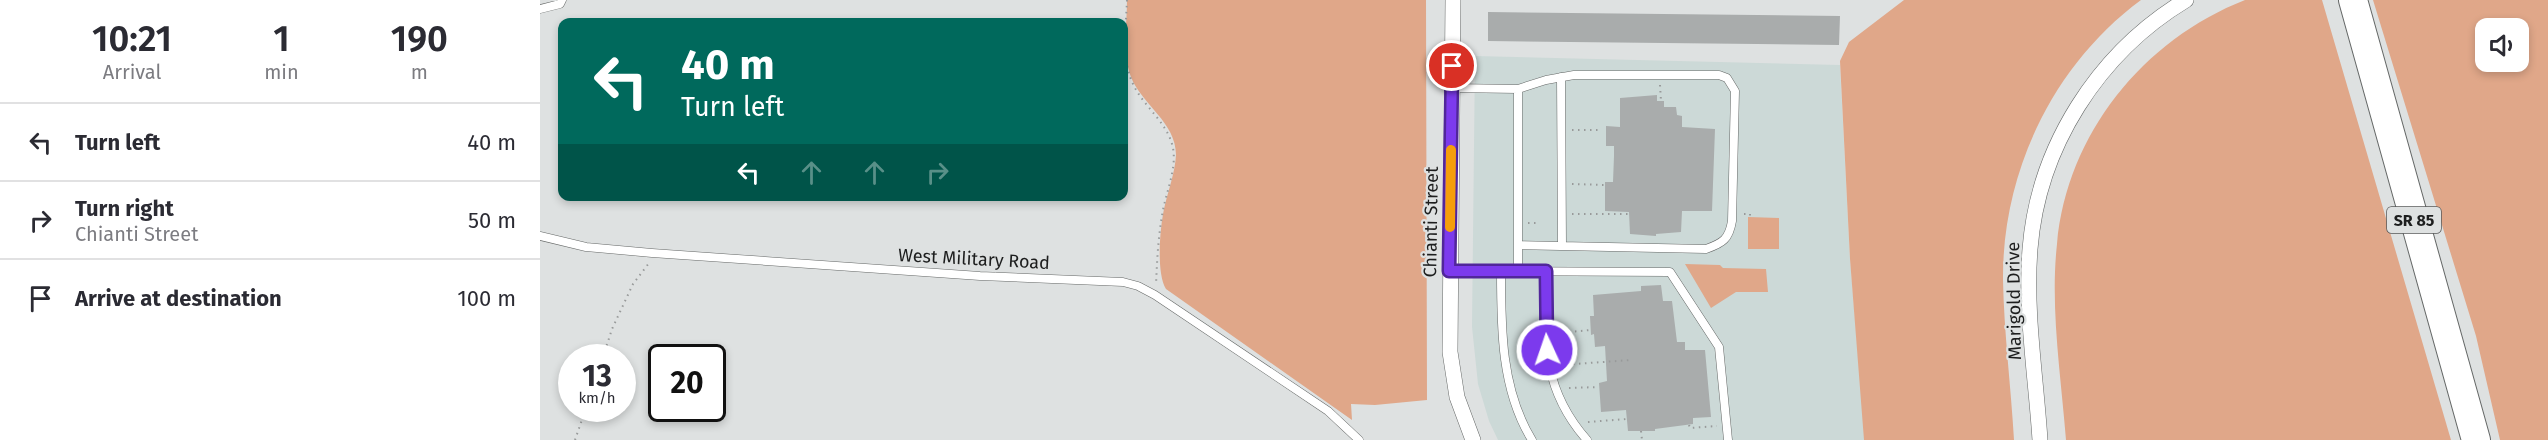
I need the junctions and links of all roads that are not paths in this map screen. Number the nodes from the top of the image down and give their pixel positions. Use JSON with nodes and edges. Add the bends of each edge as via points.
{"nodes":[{"id":1,"x":562,"y":0,"type":"edge"},
{"id":2,"x":1453,"y":0,"type":"edge"},
{"id":3,"x":2186,"y":0,"type":"edge"},
{"id":4,"x":2353,"y":0,"type":"edge"},
{"id":5,"x":540,"y":9,"type":"edge"},
{"id":6,"x":1561,"y":77,"type":"junction"},
{"id":7,"x":1452,"y":88,"type":"junction"},
{"id":8,"x":1518,"y":89,"type":"junction"},
{"id":9,"x":540,"y":236,"type":"edge"},
{"id":10,"x":1518,"y":245,"type":"junction"},
{"id":11,"x":1562,"y":246,"type":"junction"},
{"id":12,"x":1449,"y":271,"type":"junction"},
{"id":13,"x":1501,"y":271,"type":"junction"},
{"id":14,"x":1518,"y":271,"type":"junction"},
{"id":15,"x":1546,"y":271,"type":"junction"},
{"id":16,"x":1359,"y":440,"type":"edge"},
{"id":17,"x":1473,"y":440,"type":"edge"},
{"id":18,"x":1532,"y":440,"type":"edge"},
{"id":19,"x":1587,"y":440,"type":"edge"},
{"id":20,"x":1728,"y":440,"type":"edge"},
{"id":21,"x":2040,"y":440,"type":"edge"},
{"id":22,"x":2476,"y":440,"type":"edge"}],
"edges":[{"from":1,"to":5,"type":"lane"},
{"from":2,"to":7,"type":"street","name":"Chianti Street"},
{"from":3,"to":21,"type":"street","name":"Marigold Drive","via":[[2139,34],[2108,66],[2074,112],[2049,162],[2036,205],[2029,273]]},
{"from":4,"to":22,"type":"highway","number":"SR 85"},
{"from":6,"to":8,"type":"lane"},
{"from":6,"to":11,"type":"lane"},
{"from":6,"to":11,"type":"lane","via":[[1719,75],[1727,78],[1735,91],[1732,221],[1730,235],[1723,243],[1706,249]]},
{"from":7,"to":8,"type":"lane"},
{"from":7,"to":12,"type":"street","name":"Chianti Street"},
{"from":8,"to":10,"type":"lane"},
{"from":9,"to":16,"type":"lane","name":"West Military Road","via":[[586,247],[652,253],[1123,282],[1155,295],[1328,411]]},
{"from":10,"to":11,"type":"lane"},
{"from":10,"to":14,"type":"lane"},
{"from":12,"to":13,"type":"lane"},
{"from":12,"to":17,"type":"street","name":"Chianti Street","via":[[1452,374]]},
{"from":13,"to":14,"type":"lane"},
{"from":13,"to":18,"type":"lane","via":[[1505,358],[1511,390]]},
{"from":14,"to":15,"type":"lane"},
{"from":15,"to":19,"type":"lane","via":[[1551,373],[1561,404]]},
{"from":15,"to":20,"type":"lane","via":[[1670,272],[1719,347]]}]}
